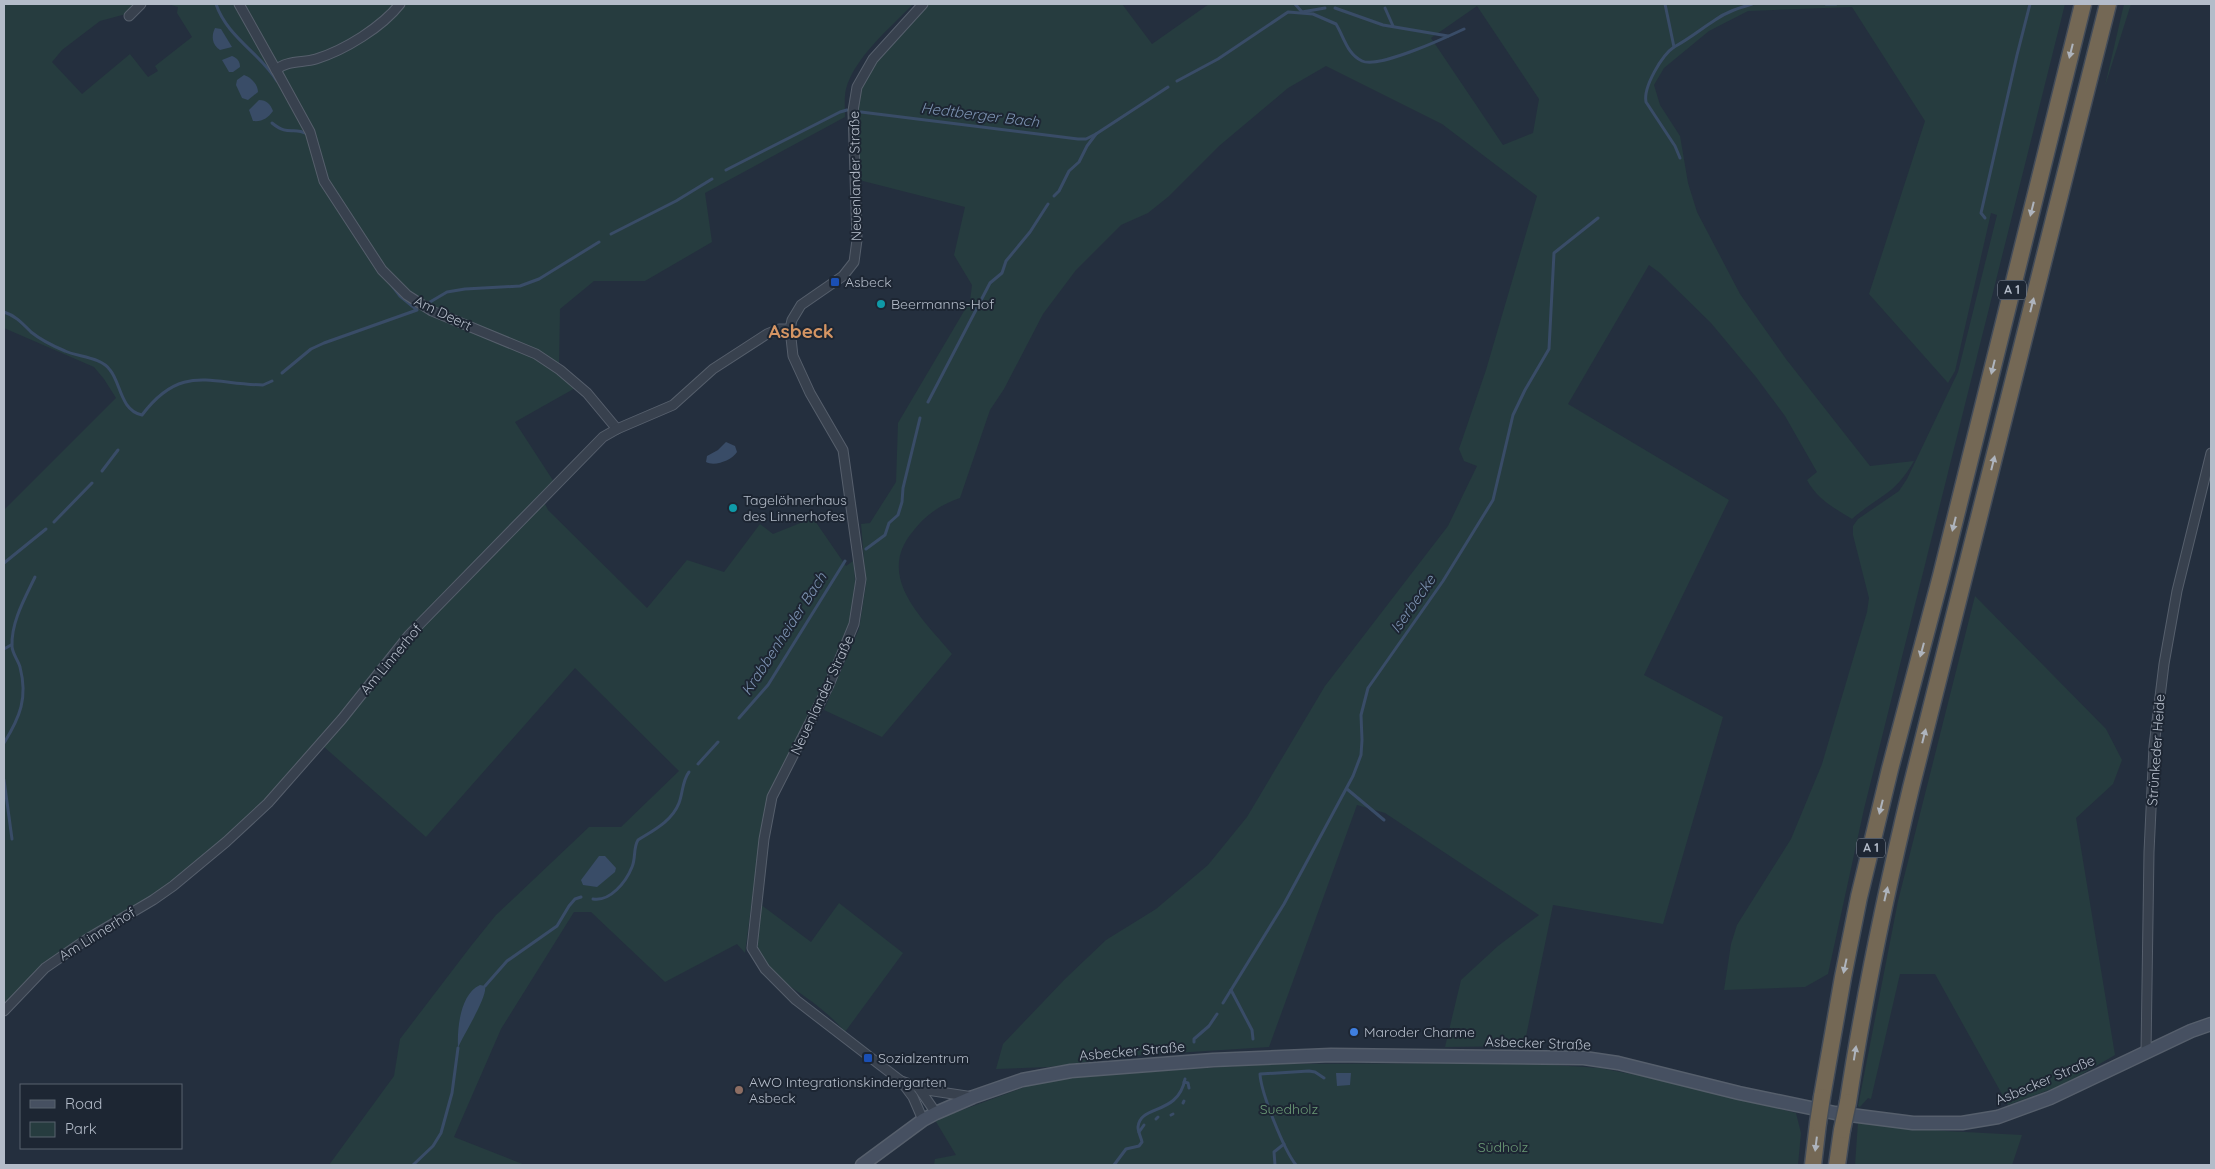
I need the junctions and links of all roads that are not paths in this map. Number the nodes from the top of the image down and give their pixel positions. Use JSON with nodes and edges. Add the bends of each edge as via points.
{"nodes":[{"id":1,"x":141,"y":4,"type":"edge"},
{"id":2,"x":240,"y":4,"type":"edge"},
{"id":3,"x":400,"y":4,"type":"edge"},
{"id":4,"x":923,"y":4,"type":"edge"},
{"id":5,"x":2083,"y":4,"type":"edge"},
{"id":6,"x":2108,"y":4,"type":"edge"},
{"id":7,"x":129,"y":16,"type":"dead end"},
{"id":8,"x":276,"y":70,"type":"junction"},
{"id":9,"x":790,"y":329,"type":"junction"},
{"id":10,"x":617,"y":429,"type":"junction"},
{"id":11,"x":2211,"y":453,"type":"edge"},
{"id":12,"x":4,"y":1011,"type":"edge"},
{"id":13,"x":2211,"y":1024,"type":"edge"},
{"id":14,"x":2146,"y":1052,"type":"junction"},
{"id":15,"x":901,"y":1081,"type":"junction"},
{"id":16,"x":918,"y":1088,"type":"junction"},
{"id":17,"x":973,"y":1097,"type":"junction"},
{"id":18,"x":936,"y":1113,"type":"junction"},
{"id":19,"x":923,"y":1120,"type":"junction"},
{"id":20,"x":862,"y":1165,"type":"edge"},
{"id":21,"x":1813,"y":1165,"type":"edge"},
{"id":22,"x":1837,"y":1165,"type":"edge"}],
"edges":[{"from":1,"to":7,"type":"street"},
{"from":2,"to":8,"type":"street","name":"Am Deert"},
{"from":3,"to":8,"type":"street","via":[[382,23],[343,46],[319,58],[282,65]]},
{"from":4,"to":9,"type":"street","name":"Neuenlander Straße","via":[[873,59],[857,87],[853,111],[857,240],[854,262],[844,276],[801,304]]},
{"from":5,"to":21,"type":"highway","number":"A 1","one_way":true,"bridge":true,"via":[[1859,897],[1822,1097]]},
{"from":22,"to":6,"type":"highway","number":"A 1","one_way":true,"bridge":true,"via":[[1883,906]]},
{"from":8,"to":10,"type":"street","name":"Am Deert","via":[[310,132],[324,181],[382,270],[407,295],[432,311],[536,354],[560,370],[587,393]]},
{"from":9,"to":10,"type":"street","name":"Am Linnerhof","via":[[767,334],[714,369],[673,405]]},
{"from":9,"to":15,"type":"street","name":"Neuenlander Straße","via":[[793,356],[843,450],[861,579],[854,624],[830,685],[772,797],[752,948],[765,969],[796,1000]]},
{"from":10,"to":12,"type":"street","name":"Am Linnerhof","via":[[603,438],[409,636],[268,803],[173,886],[45,968]]},
{"from":11,"to":14,"type":"street","name":"Strünkeder Heide","via":[[2176,591],[2154,746]]},
{"from":13,"to":14,"type":"main road","name":"Asbecker Straße"},
{"from":14,"to":17,"type":"main road","name":"Asbecker Straße","via":[[2050,1098],[1998,1117],[1962,1123],[1913,1122],[1834,1113],[1618,1063],[1554,1056],[1337,1055],[1213,1060],[1071,1072],[1022,1080]]},
{"from":15,"to":16,"type":"street","name":"Neuenlander Straße"},
{"from":15,"to":19,"type":"street","name":"Neuenlander Straße","via":[[913,1097]]},
{"from":16,"to":17,"type":"street","name":"Neuenlander Straße"},
{"from":16,"to":18,"type":"street"},
{"from":17,"to":18,"type":"main road","name":"Asbecker Straße"},
{"from":18,"to":19,"type":"main road","name":"Asbecker Straße"},
{"from":19,"to":20,"type":"main road","name":"Asbecker Straße"}]}
